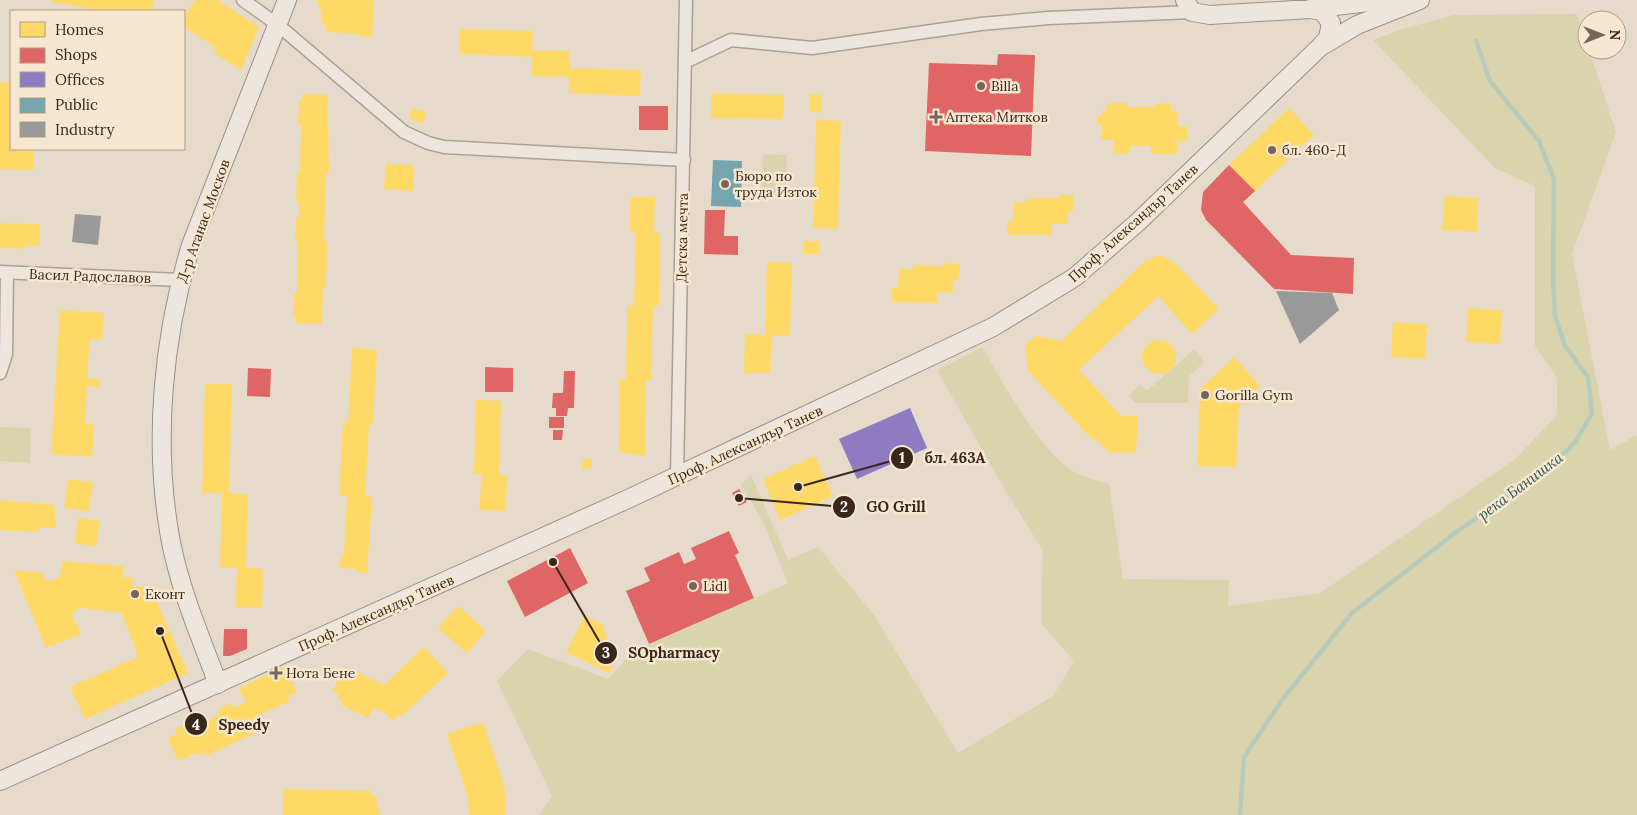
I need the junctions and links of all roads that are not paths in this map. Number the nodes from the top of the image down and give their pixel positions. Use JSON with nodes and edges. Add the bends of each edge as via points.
{"nodes":[{"id":1,"x":243,"y":0,"type":"edge"},
{"id":2,"x":287,"y":0,"type":"edge"},
{"id":3,"x":686,"y":0,"type":"edge"},
{"id":4,"x":1386,"y":0,"type":"edge"},
{"id":5,"x":1420,"y":0,"type":"edge"},
{"id":6,"x":1189,"y":6,"type":"edge"},
{"id":7,"x":1310,"y":9,"type":"junction"},
{"id":8,"x":278,"y":25,"type":"junction"},
{"id":9,"x":1320,"y":47,"type":"junction"},
{"id":10,"x":685,"y":62,"type":"junction"},
{"id":11,"x":684,"y":160,"type":"junction"},
{"id":12,"x":4,"y":273,"type":"edge"},
{"id":13,"x":180,"y":280,"type":"junction"},
{"id":14,"x":0,"y":373,"type":"edge"},
{"id":15,"x":676,"y":476,"type":"junction"},
{"id":16,"x":218,"y":684,"type":"junction"},
{"id":17,"x":0,"y":781,"type":"edge"}],
"edges":[{"from":1,"to":8,"type":"street"},
{"from":2,"to":8,"type":"street","name":"Д-р Атанас Москов"},
{"from":3,"to":10,"type":"street","name":"Детска мечта"},
{"from":4,"to":7,"type":"street"},
{"from":5,"to":9,"type":"street","name":"Проф. Александър Танев","via":[[1357,25]]},
{"from":6,"to":7,"type":"street","via":[[1210,15]]},
{"from":6,"to":10,"type":"street","via":[[981,24],[812,48],[731,40]]},
{"from":7,"to":9,"type":"street","via":[[1322,11],[1331,23],[1328,38]]},
{"from":8,"to":11,"type":"street","via":[[377,111],[404,132],[428,143],[444,147]]},
{"from":8,"to":13,"type":"street","name":"Д-р Атанас Москов","via":[[191,244]]},
{"from":9,"to":15,"type":"street","name":"Проф. Александър Танев","via":[[1138,222],[1075,277],[993,327]]},
{"from":10,"to":11,"type":"street","name":"Детска мечта"},
{"from":11,"to":15,"type":"street","name":"Детска мечта"},
{"from":12,"to":13,"type":"street","name":"Васил Радославов"},
{"from":12,"to":14,"type":"street","via":[[6,354]]},
{"from":13,"to":16,"type":"street","name":"Д-р Атанас Москов","via":[[165,376],[164,491],[170,537],[180,576]]},
{"from":15,"to":16,"type":"street","name":"Проф. Александър Танев"},
{"from":16,"to":17,"type":"street","name":"Проф. Александър Танев"}]}
